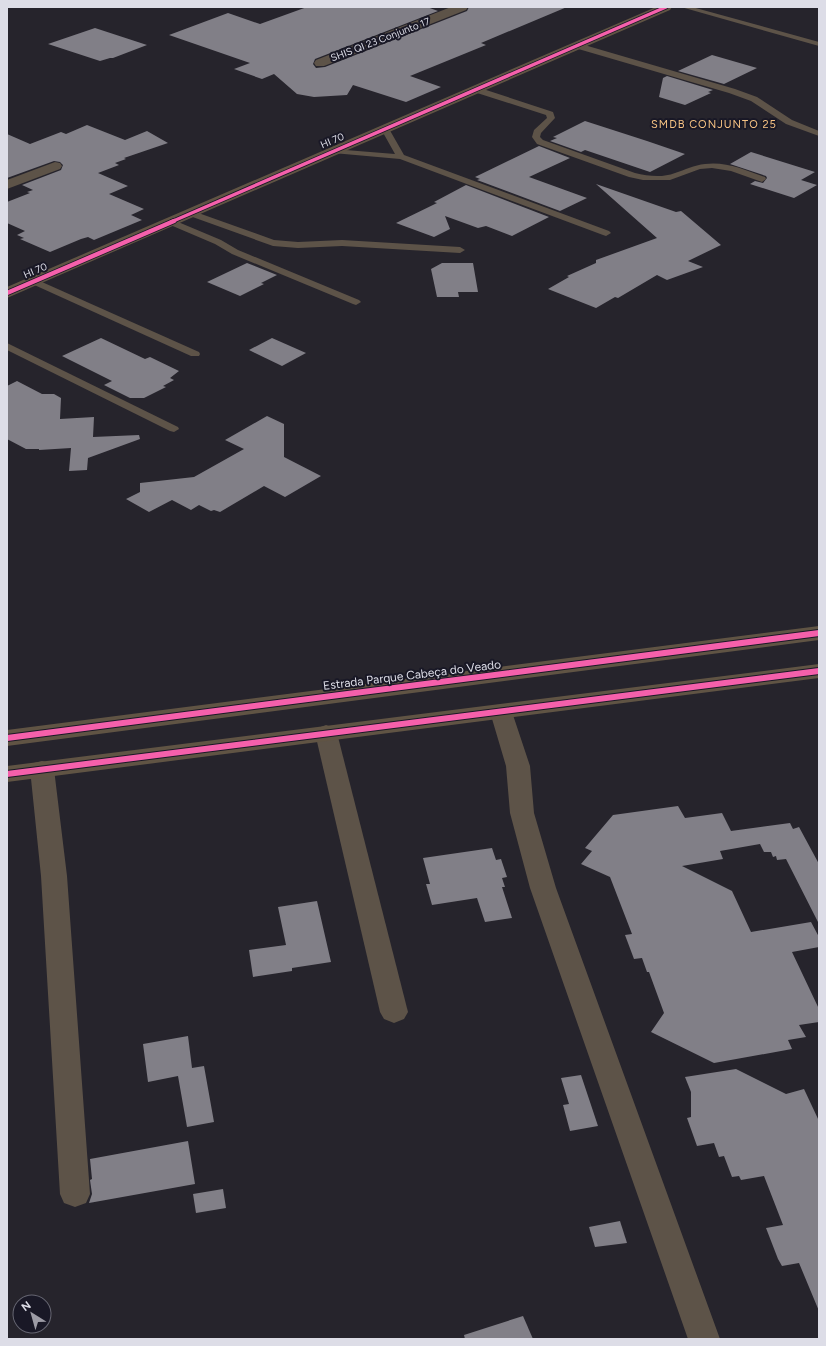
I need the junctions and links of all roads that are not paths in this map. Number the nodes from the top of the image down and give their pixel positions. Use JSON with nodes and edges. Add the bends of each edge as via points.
{"nodes":[{"id":1,"x":462,"y":7,"type":"edge"},
{"id":2,"x":666,"y":7,"type":"edge"},
{"id":3,"x":684,"y":7,"type":"edge"},
{"id":4,"x":819,"y":44,"type":"edge"},
{"id":5,"x":578,"y":46,"type":"junction"},
{"id":6,"x":320,"y":63,"type":"dead end"},
{"id":7,"x":477,"y":90,"type":"junction"},
{"id":8,"x":385,"y":129,"type":"junction"},
{"id":9,"x":819,"y":134,"type":"edge"},
{"id":10,"x":333,"y":151,"type":"junction"},
{"id":11,"x":401,"y":157,"type":"junction"},
{"id":12,"x":55,"y":166,"type":"dead end"},
{"id":13,"x":762,"y":179,"type":"dead end"},
{"id":14,"x":7,"y":185,"type":"edge"},
{"id":15,"x":190,"y":214,"type":"junction"},
{"id":16,"x":171,"y":222,"type":"junction"},
{"id":17,"x":606,"y":233,"type":"dead end"},
{"id":18,"x":460,"y":250,"type":"dead end"},
{"id":19,"x":33,"y":281,"type":"junction"},
{"id":20,"x":7,"y":293,"type":"edge"},
{"id":21,"x":356,"y":302,"type":"dead end"},
{"id":22,"x":7,"y":346,"type":"edge"},
{"id":23,"x":195,"y":354,"type":"dead end"},
{"id":24,"x":174,"y":429,"type":"dead end"},
{"id":25,"x":819,"y":633,"type":"edge"},
{"id":26,"x":819,"y":671,"type":"edge"},
{"id":27,"x":501,"y":712,"type":"junction"},
{"id":28,"x":326,"y":733,"type":"junction"},
{"id":29,"x":7,"y":738,"type":"edge"},
{"id":30,"x":42,"y":769,"type":"junction"},
{"id":31,"x":7,"y":774,"type":"edge"},
{"id":32,"x":394,"y":1012,"type":"dead end"},
{"id":33,"x":75,"y":1194,"type":"dead end"},
{"id":34,"x":704,"y":1339,"type":"edge"}],
"edges":[{"from":1,"to":6,"type":"street","name":"SHIS QI 23 Conjunto 17"},
{"from":2,"to":5,"type":"main road","name":"HI 70"},
{"from":3,"to":4,"type":"lane"},
{"from":5,"to":7,"type":"main road","name":"HI 70"},
{"from":5,"to":9,"type":"lane","via":[[754,99],[789,122]]},
{"from":7,"to":8,"type":"main road","name":"HI 70"},
{"from":7,"to":13,"type":"lane","via":[[550,114],[551,118],[537,132],[536,137],[540,142],[632,175],[642,178],[663,178],[696,167],[715,165]]},
{"from":8,"to":10,"type":"main road","name":"HI 70"},
{"from":8,"to":11,"type":"lane"},
{"from":10,"to":11,"type":"lane"},
{"from":10,"to":15,"type":"main road","name":"HI 70"},
{"from":11,"to":17,"type":"lane"},
{"from":12,"to":14,"type":"street"},
{"from":15,"to":16,"type":"main road","name":"HI 70"},
{"from":15,"to":18,"type":"lane","via":[[273,243],[342,243]]},
{"from":16,"to":19,"type":"main road","name":"HI 70"},
{"from":16,"to":21,"type":"lane","via":[[235,252]]},
{"from":19,"to":20,"type":"main road","name":"HI 70"},
{"from":19,"to":23,"type":"lane"},
{"from":22,"to":24,"type":"lane"},
{"from":25,"to":29,"type":"main road","name":"Estrada Parque Cabeça do Veado"},
{"from":26,"to":27,"type":"main road"},
{"from":27,"to":28,"type":"main road"},
{"from":27,"to":34,"type":"street","via":[[518,766],[522,813],[543,888]]},
{"from":28,"to":30,"type":"main road"},
{"from":28,"to":32,"type":"street"},
{"from":30,"to":31,"type":"main road"},
{"from":30,"to":33,"type":"street","via":[[54,876]]}]}
